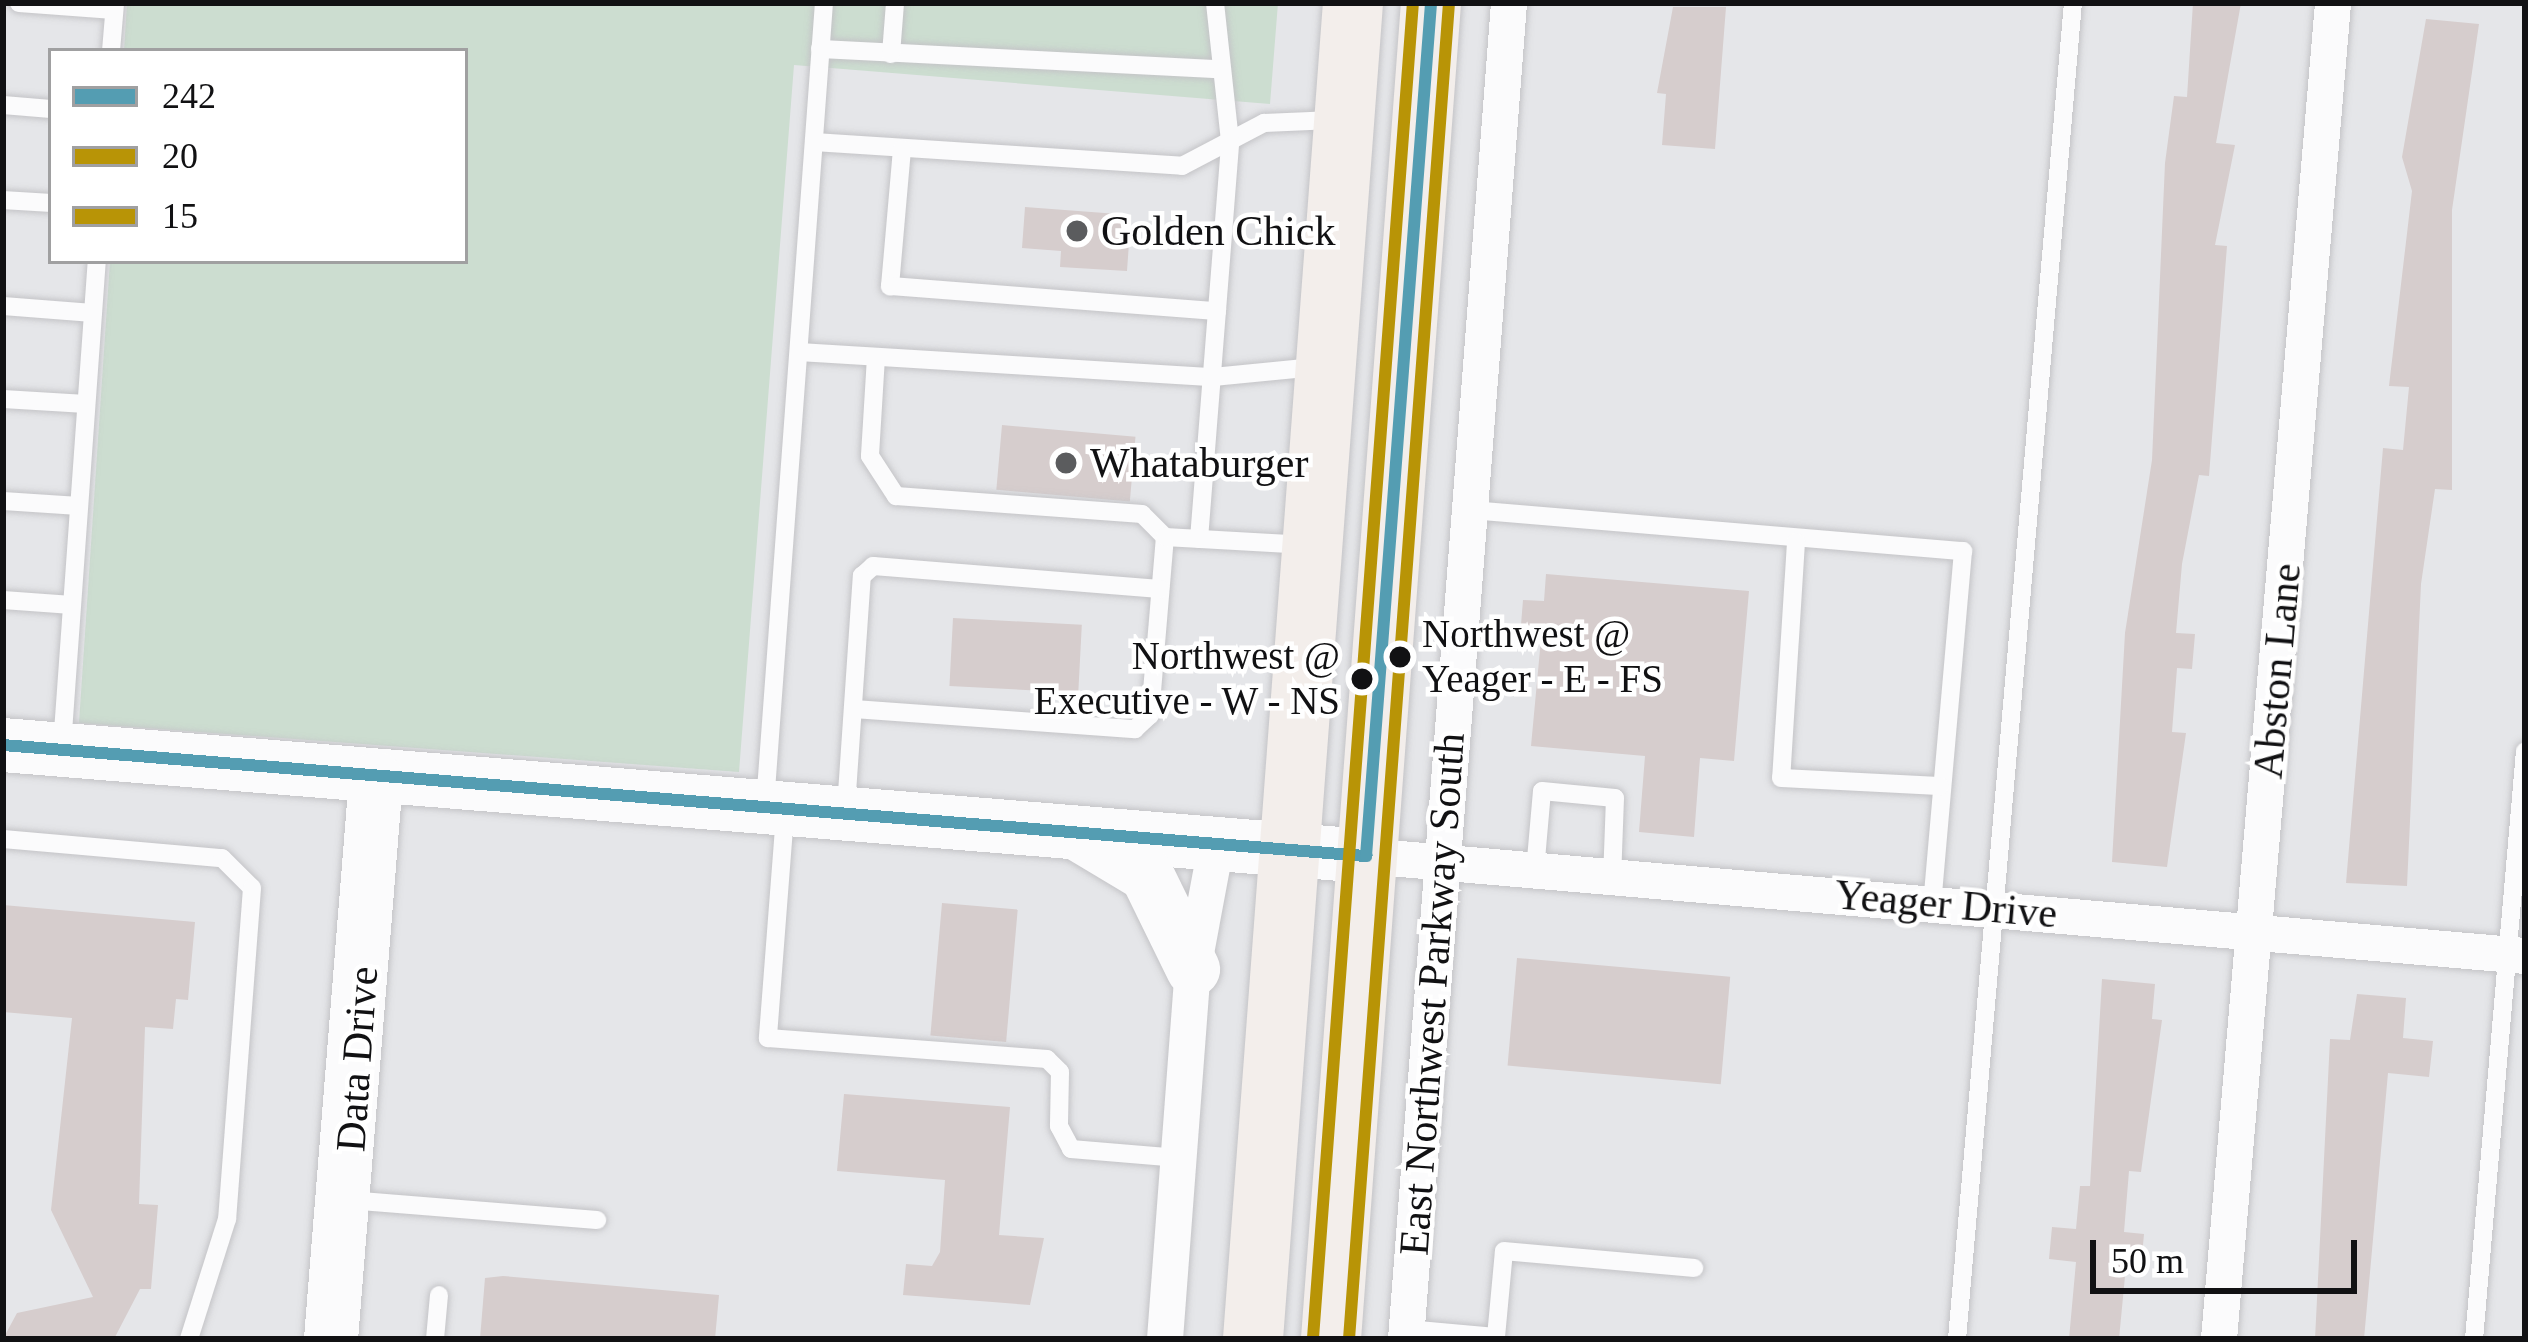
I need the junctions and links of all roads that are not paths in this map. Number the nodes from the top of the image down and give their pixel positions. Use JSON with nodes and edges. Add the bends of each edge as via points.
{"nodes":[{"id":1,"x":19,"y":3,"type":"edge"},
{"id":2,"x":824,"y":3,"type":"edge"},
{"id":3,"x":895,"y":3,"type":"edge"},
{"id":4,"x":1215,"y":3,"type":"edge"},
{"id":5,"x":1353,"y":3,"type":"edge"},
{"id":6,"x":1431,"y":3,"type":"edge"},
{"id":7,"x":1510,"y":3,"type":"edge"},
{"id":8,"x":2073,"y":3,"type":"edge"},
{"id":9,"x":2333,"y":3,"type":"edge"},
{"id":10,"x":115,"y":6,"type":"edge"},
{"id":11,"x":111,"y":48,"type":"edge"},
{"id":12,"x":820,"y":49,"type":"junction"},
{"id":13,"x":891,"y":54,"type":"junction"},
{"id":14,"x":1219,"y":69,"type":"junction"},
{"id":15,"x":3,"y":105,"type":"edge"},
{"id":16,"x":48,"y":109,"type":"edge"},
{"id":17,"x":1345,"y":120,"type":"junction"},
{"id":18,"x":1230,"y":141,"type":"junction"},
{"id":19,"x":814,"y":142,"type":"junction"},
{"id":20,"x":902,"y":148,"type":"junction"},
{"id":21,"x":3,"y":200,"type":"edge"},
{"id":22,"x":48,"y":203,"type":"edge"},
{"id":23,"x":97,"y":264,"type":"edge"},
{"id":24,"x":3,"y":306,"type":"edge"},
{"id":25,"x":1217,"y":311,"type":"junction"},
{"id":26,"x":93,"y":313,"type":"junction"},
{"id":27,"x":799,"y":352,"type":"junction"},
{"id":28,"x":876,"y":358,"type":"junction"},
{"id":29,"x":1326,"y":365,"type":"junction"},
{"id":30,"x":1213,"y":377,"type":"junction"},
{"id":31,"x":3,"y":399,"type":"edge"},
{"id":32,"x":86,"y":404,"type":"junction"},
{"id":33,"x":3,"y":501,"type":"edge"},
{"id":34,"x":79,"y":506,"type":"junction"},
{"id":35,"x":1471,"y":510,"type":"junction"},
{"id":36,"x":1165,"y":537,"type":"junction"},
{"id":37,"x":1199,"y":539,"type":"junction"},
{"id":38,"x":1796,"y":542,"type":"junction"},
{"id":39,"x":1312,"y":546,"type":"junction"},
{"id":40,"x":1160,"y":589,"type":"junction"},
{"id":41,"x":3,"y":600,"type":"edge"},
{"id":42,"x":72,"y":604,"type":"junction"},
{"id":43,"x":854,"y":709,"type":"junction"},
{"id":44,"x":3,"y":745,"type":"edge"},
{"id":45,"x":62,"y":751,"type":"junction"},
{"id":46,"x":2525,"y":751,"type":"edge"},
{"id":47,"x":376,"y":778,"type":"junction"},
{"id":48,"x":1940,"y":786,"type":"junction"},
{"id":49,"x":775,"y":810,"type":"junction"},
{"id":50,"x":846,"y":815,"type":"junction"},
{"id":51,"x":1075,"y":831,"type":"junction"},
{"id":52,"x":3,"y":839,"type":"edge"},
{"id":53,"x":1217,"y":841,"type":"junction"},
{"id":54,"x":1288,"y":848,"type":"junction"},
{"id":55,"x":1366,"y":856,"type":"junction"},
{"id":56,"x":1440,"y":864,"type":"junction"},
{"id":57,"x":1535,"y":871,"type":"junction"},
{"id":58,"x":1612,"y":878,"type":"junction"},
{"id":59,"x":1931,"y":903,"type":"junction"},
{"id":60,"x":1995,"y":908,"type":"junction"},
{"id":61,"x":2254,"y":931,"type":"junction"},
{"id":62,"x":2517,"y":955,"type":"edge"},
{"id":63,"x":1192,"y":969,"type":"junction"},
{"id":64,"x":1179,"y":1158,"type":"junction"},
{"id":65,"x":348,"y":1200,"type":"junction"},
{"id":66,"x":597,"y":1220,"type":"dead end"},
{"id":67,"x":1694,"y":1268,"type":"dead end"},
{"id":68,"x":439,"y":1294,"type":"dead end"},
{"id":69,"x":1407,"y":1334,"type":"edge"},
{"id":70,"x":189,"y":1339,"type":"edge"},
{"id":71,"x":331,"y":1339,"type":"edge"},
{"id":72,"x":436,"y":1339,"type":"edge"},
{"id":73,"x":1165,"y":1339,"type":"edge"},
{"id":74,"x":1252,"y":1339,"type":"edge"},
{"id":75,"x":1331,"y":1339,"type":"edge"},
{"id":76,"x":1957,"y":1339,"type":"edge"},
{"id":77,"x":2218,"y":1339,"type":"edge"},
{"id":78,"x":2474,"y":1339,"type":"edge"}],
"edges":[{"from":1,"to":10,"type":"lane"},
{"from":2,"to":12,"type":"lane"},
{"from":3,"to":13,"type":"lane"},
{"from":4,"to":14,"type":"lane"},
{"from":5,"to":17,"type":"main road"},
{"from":6,"to":55,"type":"main road"},
{"from":7,"to":35,"type":"street","name":"East Northwest Parkway South"},
{"from":8,"to":60,"type":"lane"},
{"from":9,"to":61,"type":"street","name":"Abston Lane"},
{"from":10,"to":11,"type":"lane"},
{"from":12,"to":13,"type":"lane"},
{"from":12,"to":19,"type":"lane"},
{"from":13,"to":14,"type":"lane"},
{"from":14,"to":18,"type":"lane"},
{"from":15,"to":16,"type":"lane"},
{"from":17,"to":18,"type":"lane","via":[[1287,117]]},
{"from":17,"to":29,"type":"main road"},
{"from":18,"to":20,"type":"lane","via":[[1182,166]]},
{"from":18,"to":25,"type":"lane"},
{"from":19,"to":20,"type":"lane"},
{"from":19,"to":27,"type":"lane"},
{"from":20,"to":25,"type":"lane","via":[[890,286]]},
{"from":21,"to":22,"type":"lane"},
{"from":23,"to":26,"type":"lane"},
{"from":24,"to":26,"type":"lane"},
{"from":25,"to":30,"type":"lane"},
{"from":26,"to":32,"type":"lane"},
{"from":27,"to":28,"type":"lane"},
{"from":27,"to":49,"type":"lane"},
{"from":28,"to":30,"type":"lane"},
{"from":28,"to":36,"type":"lane","via":[[870,456],[896,496],[1142,514]]},
{"from":29,"to":30,"type":"lane"},
{"from":29,"to":39,"type":"main road"},
{"from":30,"to":37,"type":"lane"},
{"from":31,"to":32,"type":"lane"},
{"from":32,"to":34,"type":"lane"},
{"from":33,"to":34,"type":"lane"},
{"from":34,"to":42,"type":"lane"},
{"from":35,"to":38,"type":"lane"},
{"from":35,"to":56,"type":"street","name":"East Northwest Parkway South"},
{"from":36,"to":37,"type":"lane"},
{"from":36,"to":40,"type":"lane"},
{"from":37,"to":39,"type":"lane"},
{"from":38,"to":48,"type":"lane","via":[[1781,778]]},
{"from":38,"to":48,"type":"lane","via":[[1963,551]]},
{"from":39,"to":54,"type":"main road"},
{"from":40,"to":43,"type":"lane","via":[[1150,715],[1135,729]]},
{"from":40,"to":43,"type":"lane","via":[[873,566],[862,576]]},
{"from":41,"to":42,"type":"lane"},
{"from":42,"to":45,"type":"lane"},
{"from":43,"to":50,"type":"lane"},
{"from":44,"to":45,"type":"street"},
{"from":45,"to":47,"type":"street"},
{"from":46,"to":62,"type":"lane"},
{"from":47,"to":49,"type":"street"},
{"from":47,"to":65,"type":"street","name":"Data Drive"},
{"from":48,"to":59,"type":"lane"},
{"from":49,"to":50,"type":"street"},
{"from":49,"to":64,"type":"lane","via":[[768,1038],[1048,1059],[1060,1072],[1059,1126],[1072,1149]]},
{"from":50,"to":51,"type":"street"},
{"from":51,"to":53,"type":"street"},
{"from":51,"to":63,"type":"street","via":[[1147,875]]},
{"from":52,"to":70,"type":"lane","via":[[222,858],[251,889],[227,1219]]},
{"from":53,"to":54,"type":"street"},
{"from":53,"to":63,"type":"street"},
{"from":54,"to":55,"type":"street"},
{"from":54,"to":74,"type":"main road"},
{"from":55,"to":56,"type":"street","name":"Yeager Drive"},
{"from":55,"to":75,"type":"main road"},
{"from":56,"to":57,"type":"street","name":"Yeager Drive"},
{"from":56,"to":69,"type":"street","name":"East Northwest Parkway South"},
{"from":57,"to":58,"type":"street","name":"Yeager Drive"},
{"from":57,"to":58,"type":"lane","via":[[1542,791],[1615,798]]},
{"from":58,"to":59,"type":"street","name":"Yeager Drive"},
{"from":59,"to":60,"type":"street","name":"Yeager Drive"},
{"from":60,"to":61,"type":"street","name":"Yeager Drive"},
{"from":60,"to":76,"type":"lane"},
{"from":61,"to":62,"type":"street","name":"Yeager Drive"},
{"from":61,"to":77,"type":"street","name":"Abston Lane"},
{"from":62,"to":78,"type":"lane"},
{"from":63,"to":64,"type":"street"},
{"from":64,"to":73,"type":"street"},
{"from":65,"to":66,"type":"lane"},
{"from":65,"to":71,"type":"street","name":"Data Drive"},
{"from":67,"to":69,"type":"lane","via":[[1504,1251],[1496,1337]]},
{"from":68,"to":72,"type":"lane"}]}
